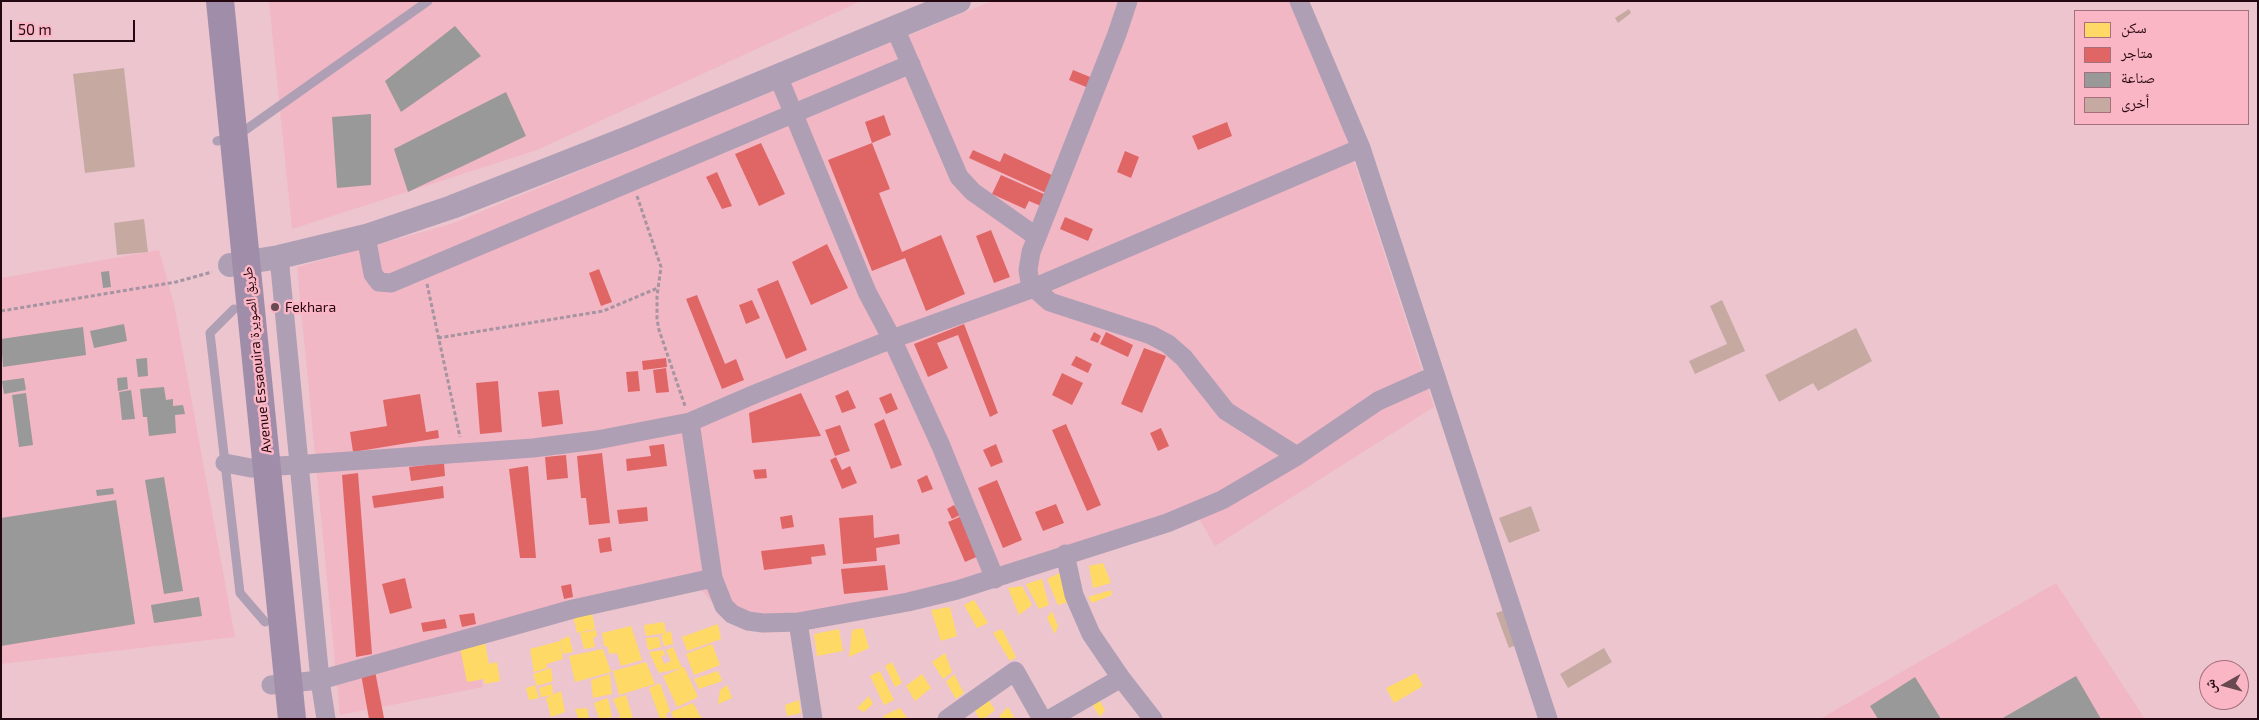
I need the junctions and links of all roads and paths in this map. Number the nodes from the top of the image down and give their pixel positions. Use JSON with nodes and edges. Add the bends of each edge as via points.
{"nodes":[{"id":1,"x":203,"y":1,"type":"edge"},
{"id":2,"x":220,"y":1,"type":"edge"},
{"id":3,"x":428,"y":1,"type":"edge"},
{"id":4,"x":959,"y":1,"type":"edge"},
{"id":5,"x":1128,"y":1,"type":"edge"},
{"id":6,"x":1299,"y":1,"type":"edge"},
{"id":7,"x":895,"y":28,"type":"junction"},
{"id":8,"x":911,"y":64,"type":"junction"},
{"id":9,"x":778,"y":76,"type":"junction"},
{"id":10,"x":794,"y":113,"type":"junction"},
{"id":11,"x":226,"y":139,"type":"junction"},
{"id":12,"x":1360,"y":148,"type":"junction"},
{"id":13,"x":632,"y":182,"type":"junction"},
{"id":14,"x":366,"y":236,"type":"junction"},
{"id":15,"x":1037,"y":237,"type":"junction"},
{"id":16,"x":279,"y":257,"type":"junction"},
{"id":17,"x":239,"y":264,"type":"junction"},
{"id":18,"x":424,"y":269,"type":"junction"},
{"id":19,"x":659,"y":287,"type":"junction"},
{"id":20,"x":1031,"y":289,"type":"junction"},
{"id":21,"x":1,"y":311,"type":"edge"},
{"id":22,"x":438,"y":338,"type":"junction"},
{"id":23,"x":892,"y":339,"type":"junction"},
{"id":24,"x":1434,"y":376,"type":"junction"},
{"id":25,"x":690,"y":422,"type":"junction"},
{"id":26,"x":463,"y":453,"type":"junction"},
{"id":27,"x":1297,"y":456,"type":"junction"},
{"id":28,"x":298,"y":465,"type":"junction"},
{"id":29,"x":248,"y":466,"type":"junction"},
{"id":30,"x":1065,"y":554,"type":"junction"},
{"id":31,"x":713,"y":578,"type":"junction"},
{"id":32,"x":996,"y":579,"type":"junction"},
{"id":33,"x":798,"y":622,"type":"junction"},
{"id":34,"x":1121,"y":678,"type":"junction"},
{"id":35,"x":320,"y":680,"type":"junction"},
{"id":36,"x":280,"y":684,"type":"junction"},
{"id":37,"x":275,"y":719,"type":"edge"},
{"id":38,"x":292,"y":719,"type":"edge"},
{"id":39,"x":326,"y":719,"type":"edge"},
{"id":40,"x":813,"y":719,"type":"edge"},
{"id":41,"x":947,"y":719,"type":"edge"},
{"id":42,"x":1042,"y":719,"type":"edge"},
{"id":43,"x":1050,"y":719,"type":"edge"},
{"id":44,"x":1154,"y":719,"type":"edge"},
{"id":45,"x":1548,"y":719,"type":"edge"}],
"edges":[{"from":1,"to":11,"type":"main road","name":"Avenue Essaouira طريق الصويرة"},
{"from":2,"to":11,"type":"main road","name":"Avenue Essaouira طريق الصويرة"},
{"from":3,"to":11,"type":"lane"},
{"from":4,"to":7,"type":"street"},
{"from":5,"to":15,"type":"street","via":[[1118,34]]},
{"from":6,"to":12,"type":"street"},
{"from":7,"to":8,"type":"street"},
{"from":7,"to":9,"type":"street"},
{"from":8,"to":10,"type":"street"},
{"from":8,"to":15,"type":"street","via":[[959,178],[973,192]]},
{"from":9,"to":10,"type":"street"},
{"from":9,"to":14,"type":"street","via":[[506,186]]},
{"from":10,"to":13,"type":"street"},
{"from":10,"to":23,"type":"street","via":[[867,292]]},
{"from":11,"to":17,"type":"main road","name":"Avenue Essaouira طريق الصويرة"},
{"from":12,"to":20,"type":"street"},
{"from":12,"to":24,"type":"street"},
{"from":13,"to":18,"type":"street"},
{"from":13,"to":19,"type":"path","via":[[660,258]]},
{"from":14,"to":16,"type":"street"},
{"from":14,"to":18,"type":"street","via":[[370,266],[379,282],[391,283]]},
{"from":15,"to":20,"type":"street","via":[[1028,261]]},
{"from":16,"to":17,"type":"street"},
{"from":16,"to":28,"type":"street"},
{"from":17,"to":21,"type":"path","via":[[176,282]]},
{"from":17,"to":29,"type":"main road","name":"Avenue Essaouira طريق الصويرة"},
{"from":17,"to":29,"type":"main road","name":"Avenue Essaouira طريق الصويرة","via":[[234,309]]},
{"from":18,"to":22,"type":"path"},
{"from":19,"to":22,"type":"path","via":[[603,311]]},
{"from":19,"to":25,"type":"path","via":[[659,330]]},
{"from":20,"to":23,"type":"street"},
{"from":20,"to":27,"type":"street","via":[[1034,288],[1050,302],[1151,335],[1168,344],[1184,358],[1226,411]]},
{"from":22,"to":26,"type":"path"},
{"from":23,"to":25,"type":"street"},
{"from":23,"to":32,"type":"street"},
{"from":24,"to":27,"type":"street","via":[[1378,401]]},
{"from":24,"to":45,"type":"street"},
{"from":25,"to":26,"type":"street","via":[[597,440]]},
{"from":25,"to":31,"type":"street"},
{"from":26,"to":28,"type":"street"},
{"from":27,"to":30,"type":"street","via":[[1222,500],[1167,523]]},
{"from":28,"to":29,"type":"street"},
{"from":28,"to":35,"type":"street"},
{"from":29,"to":36,"type":"main road","name":"Avenue Essaouira طريق الصويرة"},
{"from":29,"to":36,"type":"main road","name":"Avenue Essaouira طريق الصويرة","via":[[265,622]]},
{"from":30,"to":32,"type":"street"},
{"from":30,"to":34,"type":"street","via":[[1074,595],[1084,620]]},
{"from":31,"to":33,"type":"street","via":[[724,606],[732,614],[763,624]]},
{"from":31,"to":35,"type":"street","via":[[573,609]]},
{"from":32,"to":33,"type":"street","via":[[908,602]]},
{"from":33,"to":40,"type":"street"},
{"from":34,"to":43,"type":"street"},
{"from":34,"to":44,"type":"street"},
{"from":35,"to":36,"type":"street"},
{"from":35,"to":39,"type":"street"},
{"from":36,"to":37,"type":"main road","name":"Avenue Essaouira طريق الصويرة"},
{"from":36,"to":38,"type":"main road","name":"Avenue Essaouira طريق الصويرة"},
{"from":41,"to":42,"type":"street","via":[[1015,670]]}]}
